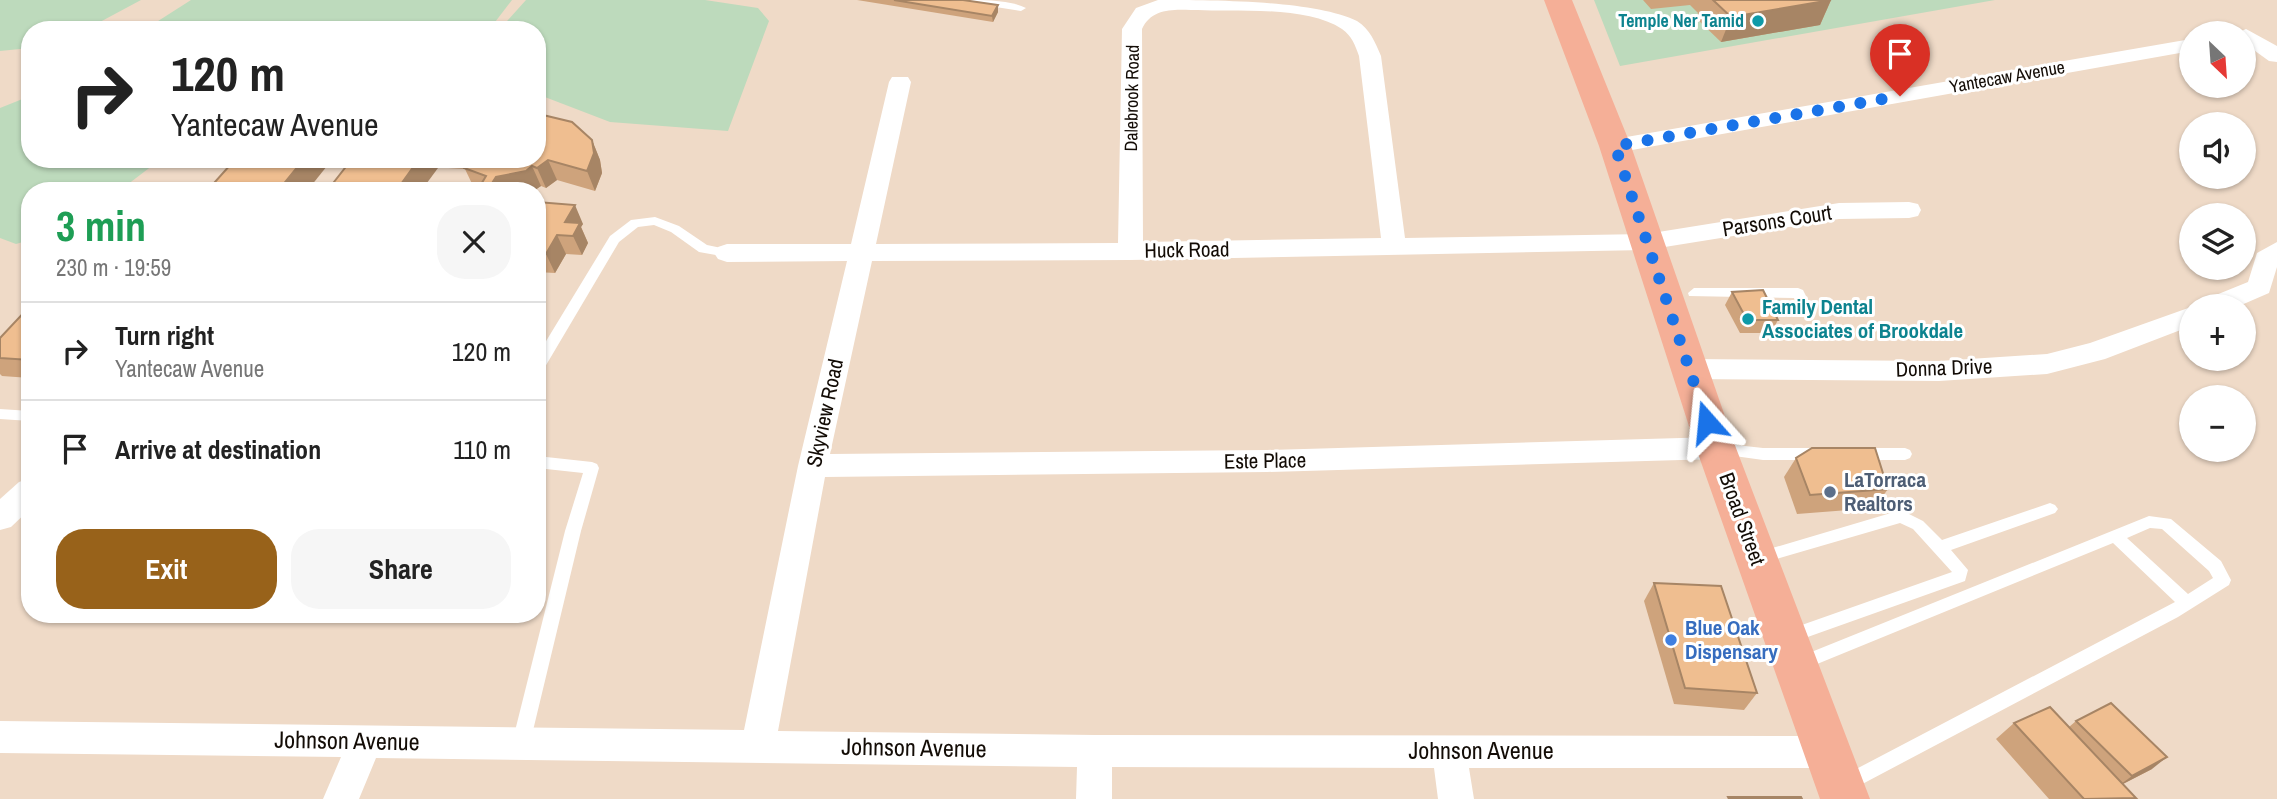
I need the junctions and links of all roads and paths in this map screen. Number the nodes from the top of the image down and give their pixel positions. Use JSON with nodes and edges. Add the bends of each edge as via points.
{"nodes":[{"id":1,"x":970,"y":0,"type":"edge"},
{"id":2,"x":1558,"y":0,"type":"edge"},
{"id":3,"x":1021,"y":8,"type":"dead end"},
{"id":4,"x":2277,"y":30,"type":"edge"},
{"id":5,"x":2256,"y":33,"type":"edge"},
{"id":6,"x":2256,"y":42,"type":"edge"},
{"id":7,"x":2179,"y":47,"type":"edge"},
{"id":8,"x":2277,"y":56,"type":"edge"},
{"id":9,"x":900,"y":82,"type":"dead end"},
{"id":10,"x":1615,"y":146,"type":"junction"},
{"id":11,"x":1909,"y":210,"type":"dead end"},
{"id":12,"x":1646,"y":242,"type":"junction"},
{"id":13,"x":1394,"y":246,"type":"junction"},
{"id":14,"x":1130,"y":251,"type":"junction"},
{"id":15,"x":2277,"y":251,"type":"edge"},
{"id":16,"x":861,"y":252,"type":"junction"},
{"id":17,"x":727,"y":253,"type":"joint"},
{"id":18,"x":1694,"y":293,"type":"dead end"},
{"id":19,"x":2243,"y":294,"type":"edge"},
{"id":20,"x":1804,"y":306,"type":"dead end"},
{"id":21,"x":2179,"y":320,"type":"edge"},
{"id":22,"x":546,"y":353,"type":"edge"},
{"id":23,"x":1689,"y":369,"type":"junction"},
{"id":24,"x":0,"y":414,"type":"edge"},
{"id":25,"x":21,"y":415,"type":"edge"},
{"id":26,"x":1716,"y":448,"type":"junction"},
{"id":27,"x":1905,"y":454,"type":"dead end"},
{"id":28,"x":546,"y":463,"type":"edge"},
{"id":29,"x":813,"y":466,"type":"junction"},
{"id":30,"x":21,"y":498,"type":"edge"},
{"id":31,"x":2050,"y":509,"type":"dead end"},
{"id":32,"x":0,"y":518,"type":"edge"},
{"id":33,"x":2115,"y":536,"type":"junction"},
{"id":34,"x":1939,"y":548,"type":"junction"},
{"id":35,"x":1757,"y":559,"type":"junction"},
{"id":36,"x":2187,"y":603,"type":"junction"},
{"id":37,"x":1791,"y":652,"type":"junction"},
{"id":38,"x":0,"y":737,"type":"edge"},
{"id":39,"x":366,"y":741,"type":"junction"},
{"id":40,"x":521,"y":743,"type":"junction"},
{"id":41,"x":758,"y":745,"type":"junction"},
{"id":42,"x":1095,"y":751,"type":"junction"},
{"id":43,"x":1449,"y":751,"type":"junction"},
{"id":44,"x":1838,"y":779,"type":"edge"},
{"id":45,"x":341,"y":799,"type":"edge"},
{"id":46,"x":1094,"y":799,"type":"edge"},
{"id":47,"x":1456,"y":799,"type":"edge"}],
"edges":[{"from":1,"to":3,"type":"lane"},
{"from":2,"to":10,"type":"main road","name":"Broad Street"},
{"from":4,"to":5,"type":"street"},
{"from":6,"to":8,"type":"street"},
{"from":7,"to":10,"type":"street","name":"Yantecaw Avenue"},
{"from":9,"to":16,"type":"street","name":"Skyview Road"},
{"from":10,"to":12,"type":"main road","name":"Broad Street"},
{"from":11,"to":12,"type":"street","name":"Parsons Court","via":[[1839,211]]},
{"from":12,"to":13,"type":"street","name":"Huck Road"},
{"from":12,"to":23,"type":"main road","name":"Broad Street"},
{"from":13,"to":14,"type":"street","name":"Huck Road"},
{"from":13,"to":14,"type":"street","name":"Dalebrook Road","via":[[1364,38],[1346,23],[1319,13],[1179,3],[1152,8],[1132,29]]},
{"from":14,"to":16,"type":"street","name":"Huck Road"},
{"from":15,"to":19,"type":"street","via":[[2266,259],[2260,287]]},
{"from":16,"to":17,"type":"street","name":"Huck Road"},
{"from":16,"to":29,"type":"street","name":"Skyview Road"},
{"from":17,"to":22,"type":"lane","via":[[703,248],[655,221],[635,223],[614,239]]},
{"from":18,"to":20,"type":"lane","via":[[1798,293]]},
{"from":21,"to":23,"type":"street","name":"Donna Drive","via":[[2095,352],[2047,364],[1939,370]]},
{"from":23,"to":26,"type":"main road","name":"Broad Street"},
{"from":24,"to":25,"type":"lane"},
{"from":26,"to":27,"type":"lane","via":[[1763,454]]},
{"from":26,"to":29,"type":"street","name":"Este Place","via":[[1267,461]]},
{"from":26,"to":35,"type":"main road","name":"Broad Street"},
{"from":28,"to":40,"type":"lane","via":[[592,468]]},
{"from":29,"to":41,"type":"street","name":"Skyview Road"},
{"from":30,"to":32,"type":"street"},
{"from":31,"to":34,"type":"lane"},
{"from":33,"to":36,"type":"lane"},
{"from":33,"to":36,"type":"lane","via":[[2149,522],[2166,523],[2215,566],[2223,580]]},
{"from":33,"to":37,"type":"lane"},
{"from":34,"to":35,"type":"lane","via":[[1901,516]]},
{"from":34,"to":37,"type":"lane","via":[[1959,576]]},
{"from":35,"to":37,"type":"main road","name":"Broad Street"},
{"from":36,"to":44,"type":"lane"},
{"from":37,"to":44,"type":"main road","name":"Broad Street"},
{"from":38,"to":39,"type":"street","name":"Johnson Avenue"},
{"from":39,"to":40,"type":"street","name":"Johnson Avenue"},
{"from":39,"to":45,"type":"street"},
{"from":40,"to":41,"type":"street","name":"Johnson Avenue"},
{"from":41,"to":42,"type":"street","name":"Johnson Avenue"},
{"from":42,"to":43,"type":"street","name":"Johnson Avenue"},
{"from":42,"to":46,"type":"street"},
{"from":43,"to":44,"type":"street","name":"Johnson Avenue"},
{"from":43,"to":47,"type":"street"}]}
